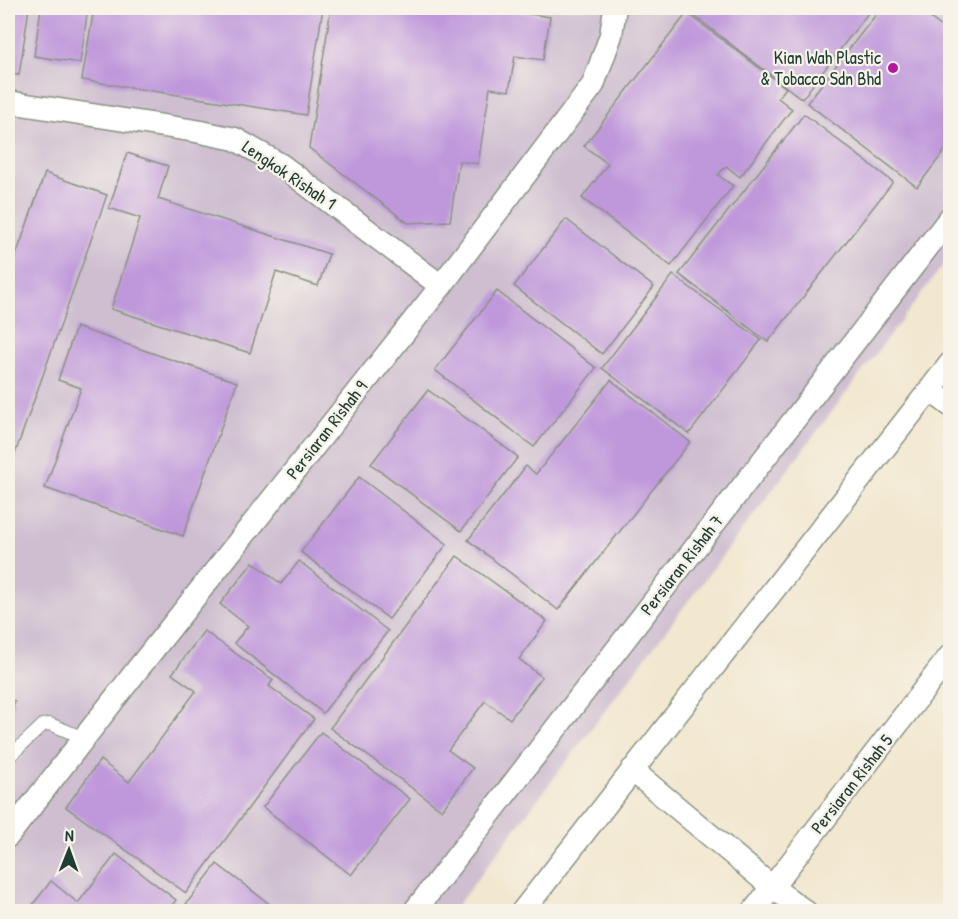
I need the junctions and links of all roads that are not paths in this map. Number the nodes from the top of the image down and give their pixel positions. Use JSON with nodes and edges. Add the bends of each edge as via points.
{"nodes":[{"id":1,"x":615,"y":8,"type":"edge"},
{"id":2,"x":8,"y":102,"type":"edge"},
{"id":3,"x":951,"y":218,"type":"edge"},
{"id":4,"x":441,"y":286,"type":"junction"},
{"id":5,"x":951,"y":364,"type":"edge"},
{"id":6,"x":930,"y":390,"type":"junction"},
{"id":7,"x":951,"y":405,"type":"edge"},
{"id":8,"x":951,"y":657,"type":"edge"},
{"id":9,"x":84,"y":738,"type":"junction"},
{"id":10,"x":8,"y":758,"type":"edge"},
{"id":11,"x":632,"y":770,"type":"junction"},
{"id":12,"x":8,"y":836,"type":"edge"},
{"id":13,"x":772,"y":887,"type":"junction"},
{"id":14,"x":414,"y":912,"type":"edge"},
{"id":15,"x":522,"y":912,"type":"edge"},
{"id":16,"x":753,"y":912,"type":"edge"},
{"id":17,"x":806,"y":912,"type":"edge"}],
"edges":[{"from":1,"to":4,"type":"street","name":"Persiaran Rishah 9","via":[[593,85]]},
{"from":2,"to":4,"type":"street","name":"Lengkok Rishah 1","via":[[235,139],[281,165]]},
{"from":3,"to":14,"type":"street","name":"Persiaran Rishah 7"},
{"from":4,"to":9,"type":"street","name":"Persiaran Rishah 9"},
{"from":5,"to":6,"type":"street"},
{"from":6,"to":7,"type":"street"},
{"from":6,"to":11,"type":"street"},
{"from":8,"to":13,"type":"street","name":"Persiaran Rishah 5"},
{"from":9,"to":10,"type":"lane","via":[[50,724],[43,725]]},
{"from":9,"to":12,"type":"street","name":"Persiaran Rishah 9"},
{"from":11,"to":13,"type":"street"},
{"from":11,"to":15,"type":"street"},
{"from":13,"to":16,"type":"street","name":"Persiaran Rishah 5"},
{"from":13,"to":17,"type":"street"}]}
